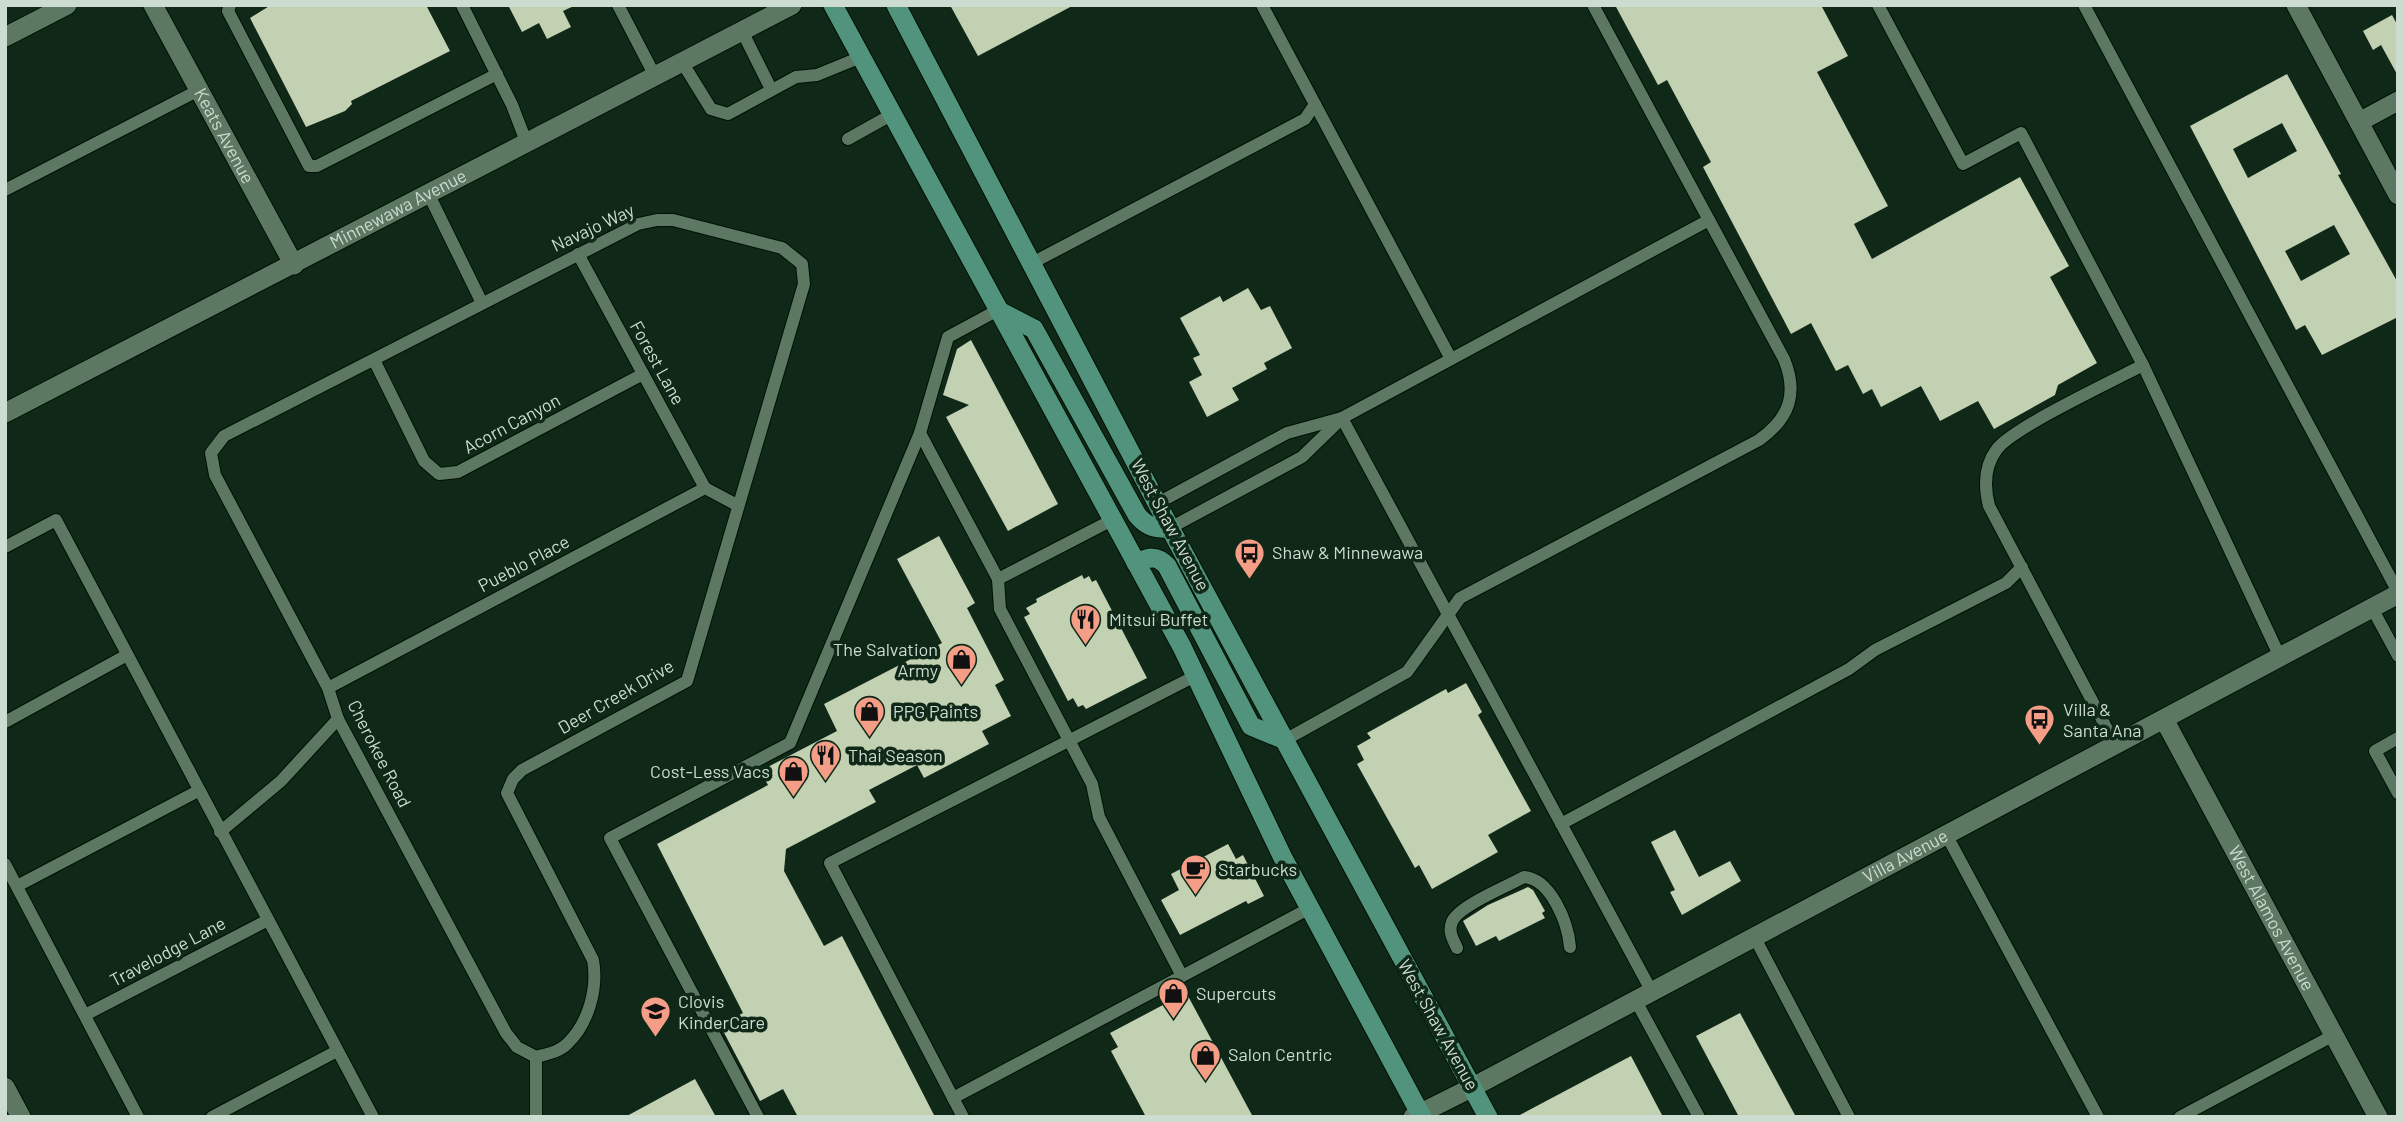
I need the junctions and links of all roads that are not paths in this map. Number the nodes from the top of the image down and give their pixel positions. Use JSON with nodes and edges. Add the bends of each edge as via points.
{"nodes":[{"id":1,"x":67,"y":5,"type":"edge"},
{"id":2,"x":153,"y":5,"type":"edge"},
{"id":3,"x":230,"y":5,"type":"edge"},
{"id":4,"x":462,"y":5,"type":"edge"},
{"id":5,"x":792,"y":5,"type":"edge"},
{"id":6,"x":833,"y":5,"type":"edge"},
{"id":7,"x":896,"y":5,"type":"edge"},
{"id":8,"x":1262,"y":5,"type":"edge"},
{"id":9,"x":1594,"y":5,"type":"edge"},
{"id":10,"x":1878,"y":5,"type":"edge"},
{"id":11,"x":2084,"y":5,"type":"edge"},
{"id":12,"x":2296,"y":5,"type":"edge"},
{"id":13,"x":623,"y":7,"type":"edge"},
{"id":14,"x":742,"y":31,"type":"junction"},
{"id":15,"x":5,"y":37,"type":"edge"},
{"id":16,"x":861,"y":57,"type":"junction"},
{"id":17,"x":682,"y":62,"type":"junction"},
{"id":18,"x":496,"y":74,"type":"junction"},
{"id":19,"x":655,"y":76,"type":"junction"},
{"id":20,"x":771,"y":89,"type":"junction"},
{"id":21,"x":199,"y":90,"type":"junction"},
{"id":22,"x":2398,"y":101,"type":"edge"},
{"id":23,"x":1315,"y":104,"type":"junction"},
{"id":24,"x":891,"y":116,"type":"junction"},
{"id":25,"x":2359,"y":122,"type":"junction"},
{"id":26,"x":848,"y":139,"type":"dead end"},
{"id":27,"x":527,"y":144,"type":"junction"},
{"id":28,"x":5,"y":190,"type":"edge"},
{"id":29,"x":429,"y":195,"type":"junction"},
{"id":30,"x":2398,"y":195,"type":"edge"},
{"id":31,"x":1709,"y":220,"type":"junction"},
{"id":32,"x":578,"y":254,"type":"junction"},
{"id":33,"x":1034,"y":262,"type":"junction"},
{"id":34,"x":802,"y":264,"type":"joint"},
{"id":35,"x":294,"y":265,"type":"junction"},
{"id":36,"x":482,"y":303,"type":"junction"},
{"id":37,"x":998,"y":310,"type":"junction"},
{"id":38,"x":1451,"y":359,"type":"junction"},
{"id":39,"x":374,"y":360,"type":"junction"},
{"id":40,"x":2143,"y":365,"type":"junction"},
{"id":41,"x":643,"y":374,"type":"junction"},
{"id":42,"x":7,"y":409,"type":"edge"},
{"id":43,"x":1342,"y":418,"type":"junction"},
{"id":44,"x":920,"y":433,"type":"junction"},
{"id":45,"x":211,"y":453,"type":"joint"},
{"id":46,"x":705,"y":488,"type":"junction"},
{"id":47,"x":1158,"y":503,"type":"junction"},
{"id":48,"x":737,"y":505,"type":"junction"},
{"id":49,"x":1114,"y":519,"type":"junction"},
{"id":50,"x":1170,"y":528,"type":"junction"},
{"id":51,"x":5,"y":547,"type":"edge"},
{"id":52,"x":1136,"y":563,"type":"junction"},
{"id":53,"x":2022,"y":566,"type":"junction"},
{"id":54,"x":998,"y":579,"type":"junction"},
{"id":55,"x":2398,"y":593,"type":"edge"},
{"id":56,"x":2372,"y":608,"type":"junction"},
{"id":57,"x":1448,"y":614,"type":"junction"},
{"id":58,"x":127,"y":655,"type":"junction"},
{"id":59,"x":2398,"y":656,"type":"edge"},
{"id":60,"x":2280,"y":657,"type":"junction"},
{"id":61,"x":1197,"y":675,"type":"junction"},
{"id":62,"x":328,"y":688,"type":"junction"},
{"id":63,"x":338,"y":719,"type":"junction"},
{"id":64,"x":2165,"y":721,"type":"junction"},
{"id":65,"x":5,"y":722,"type":"edge"},
{"id":66,"x":2398,"y":738,"type":"edge"},
{"id":67,"x":1285,"y":740,"type":"junction"},
{"id":68,"x":1069,"y":741,"type":"junction"},
{"id":69,"x":2116,"y":746,"type":"junction"},
{"id":70,"x":198,"y":791,"type":"junction"},
{"id":71,"x":2398,"y":793,"type":"edge"},
{"id":72,"x":1561,"y":824,"type":"junction"},
{"id":73,"x":220,"y":832,"type":"junction"},
{"id":74,"x":1947,"y":836,"type":"junction"},
{"id":75,"x":5,"y":864,"type":"edge"},
{"id":76,"x":17,"y":886,"type":"junction"},
{"id":77,"x":1310,"y":908,"type":"junction"},
{"id":78,"x":268,"y":920,"type":"junction"},
{"id":79,"x":1755,"y":938,"type":"junction"},
{"id":80,"x":1570,"y":947,"type":"dead end"},
{"id":81,"x":1457,"y":948,"type":"dead end"},
{"id":82,"x":1182,"y":976,"type":"junction"},
{"id":83,"x":1644,"y":997,"type":"junction"},
{"id":84,"x":85,"y":1016,"type":"junction"},
{"id":85,"x":2334,"y":1034,"type":"junction"},
{"id":86,"x":337,"y":1051,"type":"junction"},
{"id":87,"x":536,"y":1057,"type":"junction"},
{"id":88,"x":5,"y":1087,"type":"edge"},
{"id":89,"x":1473,"y":1087,"type":"junction"},
{"id":90,"x":953,"y":1098,"type":"junction"},
{"id":91,"x":1418,"y":1116,"type":"edge"},
{"id":92,"x":21,"y":1117,"type":"edge"},
{"id":93,"x":138,"y":1117,"type":"edge"},
{"id":94,"x":212,"y":1117,"type":"edge"},
{"id":95,"x":373,"y":1117,"type":"edge"},
{"id":96,"x":537,"y":1117,"type":"edge"},
{"id":97,"x":758,"y":1117,"type":"edge"},
{"id":98,"x":963,"y":1117,"type":"edge"},
{"id":99,"x":1488,"y":1117,"type":"edge"},
{"id":100,"x":1699,"y":1117,"type":"edge"},
{"id":101,"x":1849,"y":1117,"type":"edge"},
{"id":102,"x":2098,"y":1117,"type":"edge"},
{"id":103,"x":2180,"y":1117,"type":"edge"},
{"id":104,"x":2378,"y":1117,"type":"edge"}],
"edges":[{"from":1,"to":15,"type":"street"},
{"from":2,"to":21,"type":"street","name":"Keats Avenue"},
{"from":3,"to":18,"type":"lane","via":[[228,11],[309,166],[317,166]]},
{"from":4,"to":18,"type":"lane"},
{"from":5,"to":14,"type":"street","name":"Minnewawa Avenue"},
{"from":6,"to":16,"type":"main road"},
{"from":7,"to":33,"type":"main road","name":"West Shaw Avenue"},
{"from":8,"to":23,"type":"lane"},
{"from":9,"to":31,"type":"lane"},
{"from":10,"to":40,"type":"lane","via":[[1963,164],[2021,133]]},
{"from":11,"to":55,"type":"lane"},
{"from":12,"to":25,"type":"street"},
{"from":13,"to":19,"type":"lane"},
{"from":14,"to":17,"type":"street","name":"Minnewawa Avenue"},
{"from":14,"to":20,"type":"lane"},
{"from":16,"to":20,"type":"lane"},
{"from":16,"to":24,"type":"main road"},
{"from":17,"to":19,"type":"street","name":"Minnewawa Avenue"},
{"from":17,"to":20,"type":"lane","via":[[711,109],[728,114]]},
{"from":18,"to":27,"type":"lane"},
{"from":19,"to":27,"type":"street","name":"Minnewawa Avenue"},
{"from":21,"to":28,"type":"lane"},
{"from":21,"to":35,"type":"street","name":"Keats Avenue"},
{"from":22,"to":25,"type":"street"},
{"from":23,"to":33,"type":"lane","via":[[1305,119]]},
{"from":23,"to":38,"type":"lane"},
{"from":24,"to":26,"type":"lane"},
{"from":24,"to":37,"type":"main road"},
{"from":25,"to":30,"type":"street"},
{"from":27,"to":29,"type":"street","name":"Minnewawa Avenue"},
{"from":29,"to":35,"type":"street","name":"Minnewawa Avenue"},
{"from":29,"to":36,"type":"lane"},
{"from":31,"to":38,"type":"lane"},
{"from":31,"to":57,"type":"lane","via":[[1791,376],[1786,414],[1759,440],[1460,598]]},
{"from":32,"to":34,"type":"lane","name":"Navajo Way","via":[[638,223],[673,220],[782,248]]},
{"from":32,"to":36,"type":"lane","name":"Navajo Way"},
{"from":32,"to":41,"type":"lane","name":"Forest Lane"},
{"from":33,"to":47,"type":"main road","name":"West Shaw Avenue"},
{"from":34,"to":48,"type":"lane","name":"Deer Creek Drive","via":[[804,284]]},
{"from":35,"to":42,"type":"street","name":"Minnewawa Avenue"},
{"from":36,"to":39,"type":"lane","name":"Navajo Way"},
{"from":37,"to":44,"type":"lane","via":[[948,337]]},
{"from":37,"to":49,"type":"main road"},
{"from":37,"to":50,"type":"main road","via":[[1034,329],[1137,515],[1146,525]]},
{"from":38,"to":43,"type":"lane"},
{"from":39,"to":41,"type":"lane","name":"Acorn Canyon","via":[[424,461],[439,474],[458,472]]},
{"from":39,"to":45,"type":"lane","name":"Navajo Way","via":[[224,436]]},
{"from":40,"to":53,"type":"lane","via":[[2005,440],[1996,450],[1985,489],[1989,506]]},
{"from":40,"to":60,"type":"lane"},
{"from":41,"to":46,"type":"lane","name":"Forest Lane"},
{"from":43,"to":47,"type":"lane","via":[[1287,433]]},
{"from":43,"to":50,"type":"lane","via":[[1302,457]]},
{"from":43,"to":57,"type":"lane"},
{"from":44,"to":54,"type":"lane"},
{"from":44,"to":97,"type":"lane","via":[[790,743],[610,838]]},
{"from":45,"to":62,"type":"lane","name":"Cherokee Road","via":[[215,475]]},
{"from":46,"to":48,"type":"lane"},
{"from":46,"to":62,"type":"lane","name":"Pueblo Place"},
{"from":47,"to":50,"type":"main road","name":"West Shaw Avenue"},
{"from":48,"to":87,"type":"lane","name":"Deer Creek Drive","via":[[687,681],[522,770],[507,793],[593,960],[596,978],[593,996],[567,1044]]},
{"from":49,"to":52,"type":"main road"},
{"from":49,"to":54,"type":"lane"},
{"from":50,"to":67,"type":"main road","name":"West Shaw Avenue"},
{"from":51,"to":58,"type":"lane","via":[[56,520]]},
{"from":52,"to":61,"type":"main road"},
{"from":52,"to":67,"type":"main road","via":[[1149,557],[1167,566],[1251,726]]},
{"from":53,"to":69,"type":"lane"},
{"from":53,"to":72,"type":"lane","via":[[2006,583]]},
{"from":54,"to":68,"type":"lane","via":[[1000,609]]},
{"from":55,"to":56,"type":"street","name":"Villa Avenue"},
{"from":56,"to":59,"type":"lane"},
{"from":56,"to":60,"type":"street","name":"Villa Avenue"},
{"from":57,"to":67,"type":"lane","via":[[1407,672]]},
{"from":57,"to":72,"type":"lane"},
{"from":58,"to":65,"type":"lane"},
{"from":58,"to":70,"type":"lane"},
{"from":60,"to":64,"type":"street","name":"Villa Avenue"},
{"from":61,"to":68,"type":"lane"},
{"from":61,"to":77,"type":"main road"},
{"from":62,"to":63,"type":"lane","name":"Cherokee Road"},
{"from":63,"to":73,"type":"lane","via":[[281,781]]},
{"from":63,"to":87,"type":"lane","name":"Cherokee Road","via":[[506,1033],[517,1047]]},
{"from":64,"to":69,"type":"street","name":"Villa Avenue"},
{"from":64,"to":85,"type":"street","name":"West Alamos Avenue"},
{"from":66,"to":71,"type":"lane","via":[[2375,751]]},
{"from":67,"to":89,"type":"main road","name":"West Shaw Avenue"},
{"from":68,"to":82,"type":"lane","via":[[1092,784],[1099,817]]},
{"from":68,"to":90,"type":"lane","via":[[830,863]]},
{"from":69,"to":74,"type":"street","name":"Villa Avenue"},
{"from":70,"to":73,"type":"lane"},
{"from":70,"to":76,"type":"lane"},
{"from":72,"to":83,"type":"lane"},
{"from":73,"to":78,"type":"lane"},
{"from":74,"to":79,"type":"street","name":"Villa Avenue"},
{"from":74,"to":102,"type":"lane"},
{"from":75,"to":76,"type":"lane"},
{"from":76,"to":84,"type":"lane"},
{"from":77,"to":82,"type":"lane"},
{"from":77,"to":91,"type":"main road"},
{"from":78,"to":84,"type":"lane","name":"Travelodge Lane"},
{"from":78,"to":86,"type":"lane"},
{"from":79,"to":83,"type":"street","name":"Villa Avenue"},
{"from":79,"to":101,"type":"lane"},
{"from":80,"to":81,"type":"lane","via":[[1568,930],[1543,884],[1524,877],[1459,912],[1451,925]]},
{"from":82,"to":90,"type":"lane"},
{"from":83,"to":89,"type":"street","name":"Villa Avenue"},
{"from":83,"to":100,"type":"lane"},
{"from":84,"to":93,"type":"lane"},
{"from":85,"to":103,"type":"lane"},
{"from":85,"to":104,"type":"street","name":"West Alamos Avenue"},
{"from":86,"to":94,"type":"lane"},
{"from":86,"to":95,"type":"lane"},
{"from":87,"to":96,"type":"lane"},
{"from":88,"to":92,"type":"street"},
{"from":89,"to":91,"type":"street","name":"Villa Avenue"},
{"from":89,"to":99,"type":"main road","name":"West Shaw Avenue"},
{"from":90,"to":98,"type":"lane"}]}
